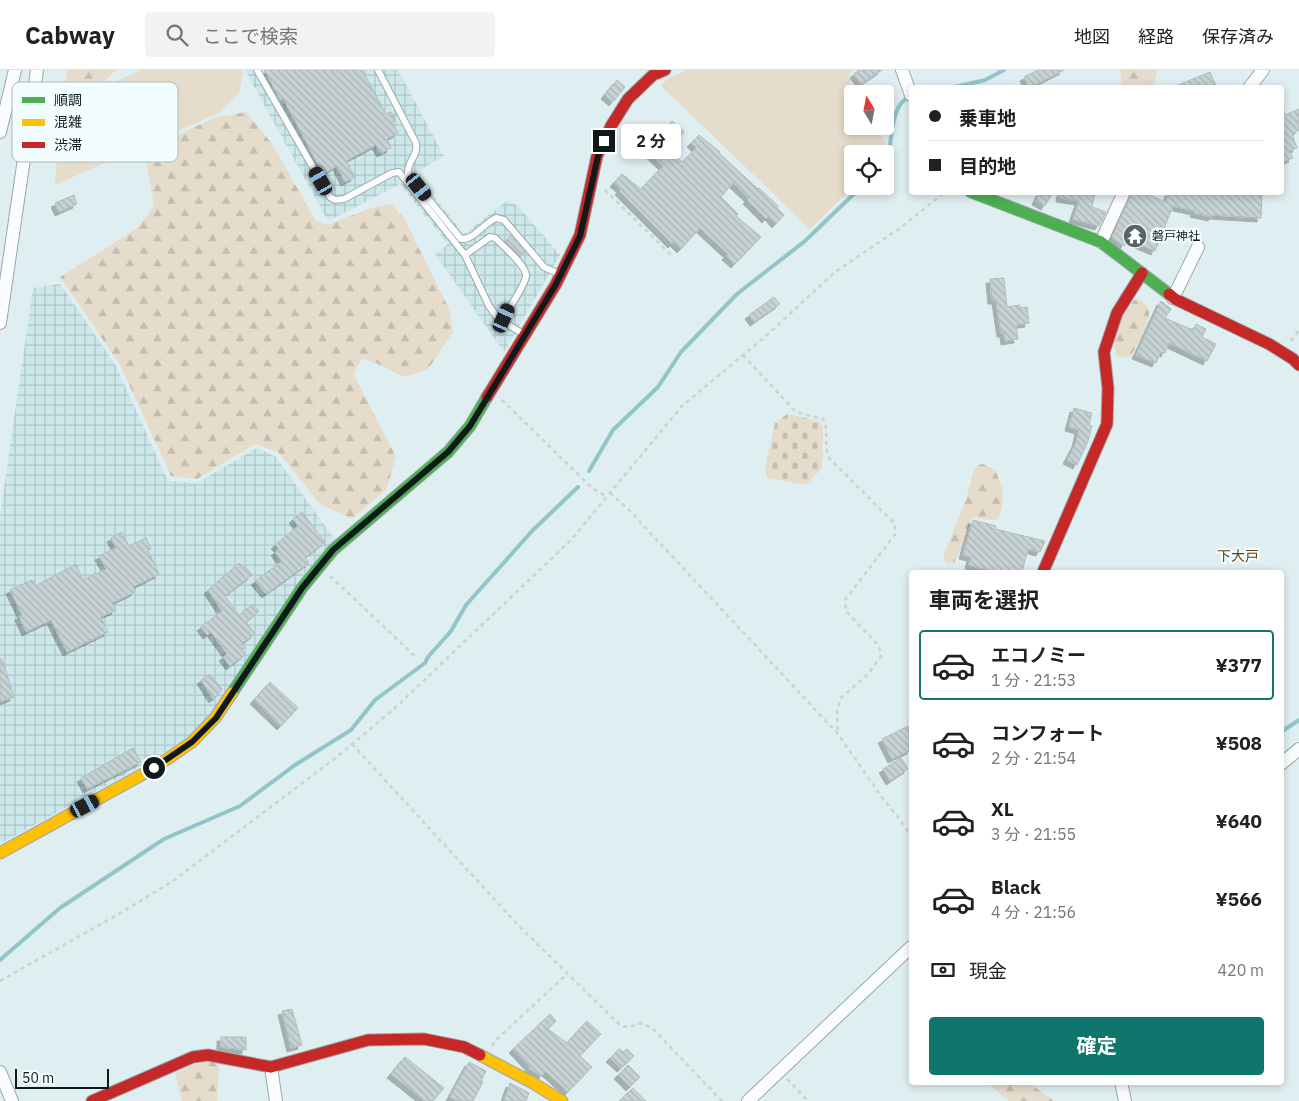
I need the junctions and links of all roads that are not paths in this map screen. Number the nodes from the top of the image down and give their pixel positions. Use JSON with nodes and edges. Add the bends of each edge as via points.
{"nodes":[{"id":1,"x":257,"y":70,"type":"edge"},
{"id":2,"x":378,"y":70,"type":"edge"},
{"id":3,"x":665,"y":70,"type":"edge"},
{"id":4,"x":902,"y":70,"type":"edge"},
{"id":5,"x":1263,"y":70,"type":"edge"},
{"id":6,"x":12,"y":82,"type":"edge"},
{"id":7,"x":1251,"y":85,"type":"edge"},
{"id":8,"x":909,"y":88,"type":"edge"},
{"id":9,"x":0,"y":132,"type":"edge"},
{"id":10,"x":24,"y":162,"type":"edge"},
{"id":11,"x":979,"y":195,"type":"edge"},
{"id":12,"x":1123,"y":195,"type":"edge"},
{"id":13,"x":1101,"y":242,"type":"junction"},
{"id":14,"x":1198,"y":247,"type":"dead end"},
{"id":15,"x":465,"y":255,"type":"junction"},
{"id":16,"x":1142,"y":273,"type":"junction"},
{"id":17,"x":560,"y":275,"type":"junction"},
{"id":18,"x":1173,"y":298,"type":"junction"},
{"id":19,"x":0,"y":323,"type":"edge"},
{"id":20,"x":505,"y":323,"type":"junction"},
{"id":21,"x":526,"y":335,"type":"junction"},
{"id":22,"x":1299,"y":365,"type":"edge"},
{"id":23,"x":1044,"y":570,"type":"edge"},
{"id":24,"x":1299,"y":749,"type":"edge"},
{"id":25,"x":1284,"y":762,"type":"edge"},
{"id":26,"x":0,"y":853,"type":"edge"},
{"id":27,"x":909,"y":949,"type":"edge"},
{"id":28,"x":271,"y":1067,"type":"junction"},
{"id":29,"x":0,"y":1072,"type":"edge"},
{"id":30,"x":1122,"y":1085,"type":"edge"},
{"id":31,"x":12,"y":1101,"type":"edge"},
{"id":32,"x":92,"y":1101,"type":"edge"},
{"id":33,"x":276,"y":1101,"type":"edge"},
{"id":34,"x":562,"y":1101,"type":"edge"},
{"id":35,"x":748,"y":1101,"type":"edge"},
{"id":36,"x":1125,"y":1101,"type":"edge"}],
"edges":[{"from":1,"to":15,"type":"lane","via":[[330,197],[335,200],[344,198],[399,172]]},
{"from":2,"to":17,"type":"lane","via":[[416,143],[417,150],[408,174],[461,239],[473,236],[490,220],[504,220],[544,267]]},
{"from":3,"to":17,"type":"street","via":[[653,75],[628,99],[611,126],[592,180],[580,236]]},
{"from":4,"to":8,"type":"street"},
{"from":5,"to":7,"type":"street"},
{"from":6,"to":9,"type":"street"},
{"from":10,"to":19,"type":"street"},
{"from":11,"to":13,"type":"street"},
{"from":12,"to":13,"type":"street"},
{"from":13,"to":16,"type":"street"},
{"from":14,"to":18,"type":"street"},
{"from":15,"to":20,"type":"lane","via":[[489,306]]},
{"from":15,"to":20,"type":"lane","via":[[490,236],[524,267],[527,275],[504,318]]},
{"from":16,"to":18,"type":"street"},
{"from":16,"to":23,"type":"street","via":[[1117,313],[1104,352],[1107,424]]},
{"from":17,"to":21,"type":"street"},
{"from":18,"to":22,"type":"street","via":[[1269,344]]},
{"from":20,"to":21,"type":"lane"},
{"from":21,"to":26,"type":"street","via":[[470,426],[448,452],[333,550],[302,588],[216,718],[192,742],[154,768]]},
{"from":24,"to":25,"type":"street"},
{"from":27,"to":35,"type":"street"},
{"from":28,"to":32,"type":"street","via":[[217,1057],[193,1057]]},
{"from":28,"to":33,"type":"street"},
{"from":28,"to":34,"type":"street","via":[[368,1040],[424,1039],[464,1047]]},
{"from":29,"to":31,"type":"street"},
{"from":30,"to":36,"type":"street"}]}
